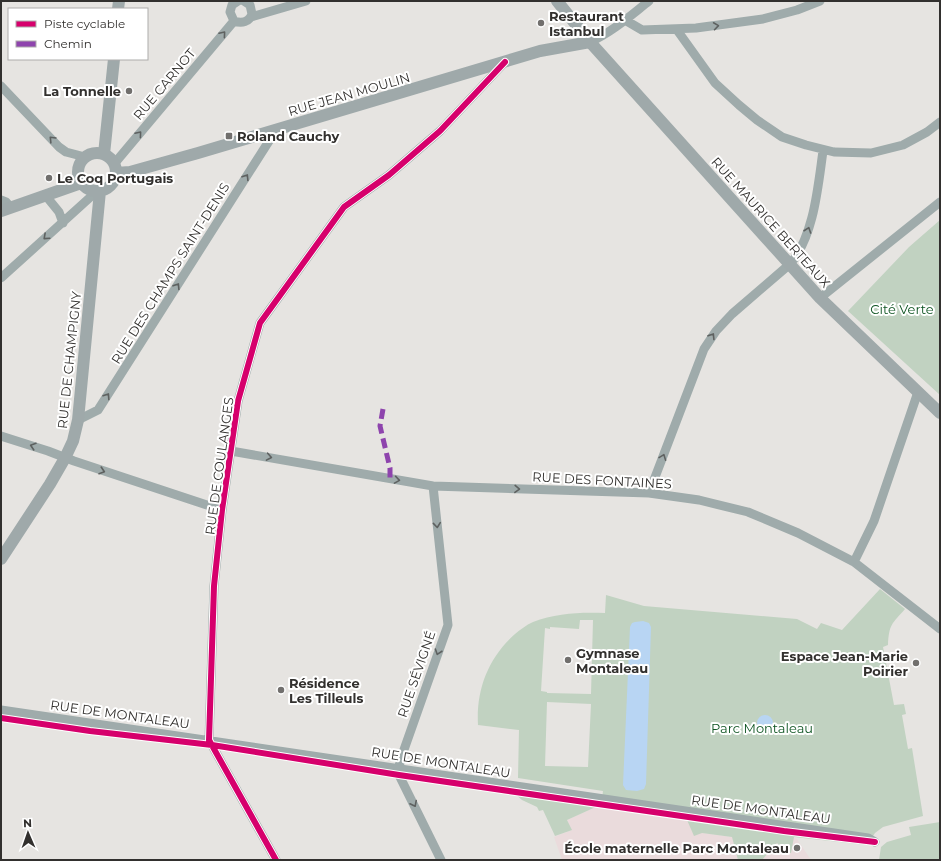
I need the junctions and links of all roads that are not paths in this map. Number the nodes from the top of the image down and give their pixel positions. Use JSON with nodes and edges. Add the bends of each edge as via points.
{"nodes":[{"id":1,"x":306,"y":1,"type":"edge"},
{"id":2,"x":557,"y":1,"type":"edge"},
{"id":3,"x":649,"y":1,"type":"edge"},
{"id":4,"x":820,"y":1,"type":"edge"},
{"id":5,"x":235,"y":2,"type":"edge"},
{"id":6,"x":247,"y":2,"type":"edge"},
{"id":7,"x":251,"y":17,"type":"junction"},
{"id":8,"x":625,"y":20,"type":"junction"},
{"id":9,"x":234,"y":21,"type":"junction"},
{"id":10,"x":677,"y":30,"type":"junction"},
{"id":11,"x":590,"y":42,"type":"junction"},
{"id":12,"x":114,"y":60,"type":"edge"},
{"id":13,"x":505,"y":62,"type":"junction"},
{"id":14,"x":1,"y":86,"type":"edge"},
{"id":15,"x":940,"y":122,"type":"edge"},
{"id":16,"x":276,"y":130,"type":"junction"},
{"id":17,"x":823,"y":150,"type":"junction"},
{"id":18,"x":104,"y":154,"type":"junction"},
{"id":19,"x":85,"y":157,"type":"junction"},
{"id":20,"x":115,"y":168,"type":"junction"},
{"id":21,"x":81,"y":183,"type":"junction"},
{"id":22,"x":98,"y":192,"type":"junction"},
{"id":23,"x":46,"y":196,"type":"junction"},
{"id":24,"x":940,"y":202,"type":"edge"},
{"id":25,"x":4,"y":205,"type":"edge"},
{"id":26,"x":62,"y":223,"type":"junction"},
{"id":27,"x":790,"y":264,"type":"junction"},
{"id":28,"x":1,"y":278,"type":"edge"},
{"id":29,"x":820,"y":298,"type":"junction"},
{"id":30,"x":918,"y":392,"type":"junction"},
{"id":31,"x":940,"y":413,"type":"edge"},
{"id":32,"x":78,"y":420,"type":"junction"},
{"id":33,"x":1,"y":436,"type":"edge"},
{"id":34,"x":231,"y":451,"type":"junction"},
{"id":35,"x":65,"y":458,"type":"junction"},
{"id":36,"x":433,"y":486,"type":"junction"},
{"id":37,"x":649,"y":493,"type":"junction"},
{"id":38,"x":222,"y":510,"type":"junction"},
{"id":39,"x":1,"y":559,"type":"edge"},
{"id":40,"x":854,"y":562,"type":"junction"},
{"id":41,"x":940,"y":629,"type":"edge"},
{"id":42,"x":1,"y":710,"type":"edge"},
{"id":43,"x":209,"y":740,"type":"junction"},
{"id":44,"x":399,"y":769,"type":"junction"},
{"id":45,"x":875,"y":842,"type":"dead end"},
{"id":46,"x":276,"y":860,"type":"edge"},
{"id":47,"x":442,"y":860,"type":"edge"}],
"edges":[{"from":1,"to":7,"type":"street"},
{"from":2,"to":11,"type":"street","name":"RUE MAURICE BERTEAUX"},
{"from":3,"to":8,"type":"street"},
{"from":10,"to":4,"type":"street","one_way":true,"via":[[763,19]]},
{"from":5,"to":9,"type":"street","via":[[230,12]]},
{"from":6,"to":7,"type":"street","via":[[252,11]]},
{"from":7,"to":9,"type":"street","via":[[241,23]]},
{"from":8,"to":10,"type":"street","via":[[642,30]]},
{"from":8,"to":11,"type":"street"},
{"from":20,"to":9,"type":"street","name":"RUE CARNOT","one_way":true},
{"from":10,"to":17,"type":"street","via":[[715,83],[757,120],[782,137]]},
{"from":11,"to":13,"type":"street","name":"RUE JEAN MOULIN","via":[[540,51]]},
{"from":11,"to":27,"type":"street","name":"RUE MAURICE BERTEAUX"},
{"from":12,"to":18,"type":"street"},
{"from":13,"to":16,"type":"street","name":"RUE JEAN MOULIN"},
{"from":13,"to":34,"type":"street","name":"RUE DE COULANGES","via":[[440,131],[389,175],[344,207],[260,323],[238,400]]},
{"from":19,"to":14,"type":"street","one_way":true,"via":[[66,152],[59,147]]},
{"from":15,"to":17,"type":"street","via":[[903,145],[871,153]]},
{"from":16,"to":20,"type":"street","name":"RUE JEAN MOULIN","via":[[130,172]]},
{"from":32,"to":16,"type":"street","name":"RUE DES CHAMPS SAINT-DENIS","one_way":true,"via":[[98,410]]},
{"from":27,"to":17,"type":"street","one_way":true,"via":[[797,256],[808,231]]},
{"from":18,"to":19,"type":"street","via":[[91,154]]},
{"from":18,"to":20,"type":"street","via":[[111,159]]},
{"from":19,"to":21,"type":"street","via":[[77,171]]},
{"from":20,"to":22,"type":"street","via":[[112,184]]},
{"from":21,"to":22,"type":"street","via":[[89,190]]},
{"from":21,"to":23,"type":"street"},
{"from":22,"to":26,"type":"street"},
{"from":22,"to":32,"type":"street","name":"RUE DE CHAMPIGNY"},
{"from":23,"to":25,"type":"street"},
{"from":23,"to":26,"type":"street","via":[[59,212]]},
{"from":24,"to":29,"type":"street"},
{"from":26,"to":28,"type":"street","one_way":true},
{"from":27,"to":29,"type":"street","name":"RUE MAURICE BERTEAUX"},
{"from":37,"to":27,"type":"street","one_way":true,"via":[[704,349],[732,314]]},
{"from":29,"to":30,"type":"street","name":"RUE MAURICE BERTEAUX"},
{"from":30,"to":31,"type":"street","name":"RUE MAURICE BERTEAUX"},
{"from":30,"to":40,"type":"street","via":[[874,521]]},
{"from":32,"to":35,"type":"street","name":"RUE DE CHAMPIGNY","via":[[73,441]]},
{"from":35,"to":33,"type":"street","one_way":true},
{"from":34,"to":36,"type":"street","name":"RUE DES FONTAINES","one_way":true},
{"from":34,"to":38,"type":"street","name":"RUE DE COULANGES"},
{"from":35,"to":38,"type":"street","one_way":true},
{"from":35,"to":39,"type":"street","name":"RUE DE CHAMPIGNY"},
{"from":36,"to":37,"type":"street","name":"RUE DES FONTAINES","one_way":true},
{"from":36,"to":44,"type":"street","name":"RUE SÉVIGNÉ","one_way":true,"via":[[448,625]]},
{"from":37,"to":40,"type":"street","name":"RUE DES FONTAINES","via":[[699,500],[748,512],[798,533]]},
{"from":38,"to":43,"type":"street","name":"RUE DE COULANGES","via":[[214,586]]},
{"from":40,"to":41,"type":"street","name":"RUE DES FONTAINES"},
{"from":42,"to":43,"type":"street","name":"RUE DE MONTALEAU"},
{"from":43,"to":44,"type":"street","name":"RUE DE MONTALEAU"},
{"from":43,"to":46,"type":"street"},
{"from":44,"to":45,"type":"street","name":"RUE DE MONTALEAU","via":[[868,838]]},
{"from":44,"to":47,"type":"street","one_way":true,"via":[[399,776]]}]}
